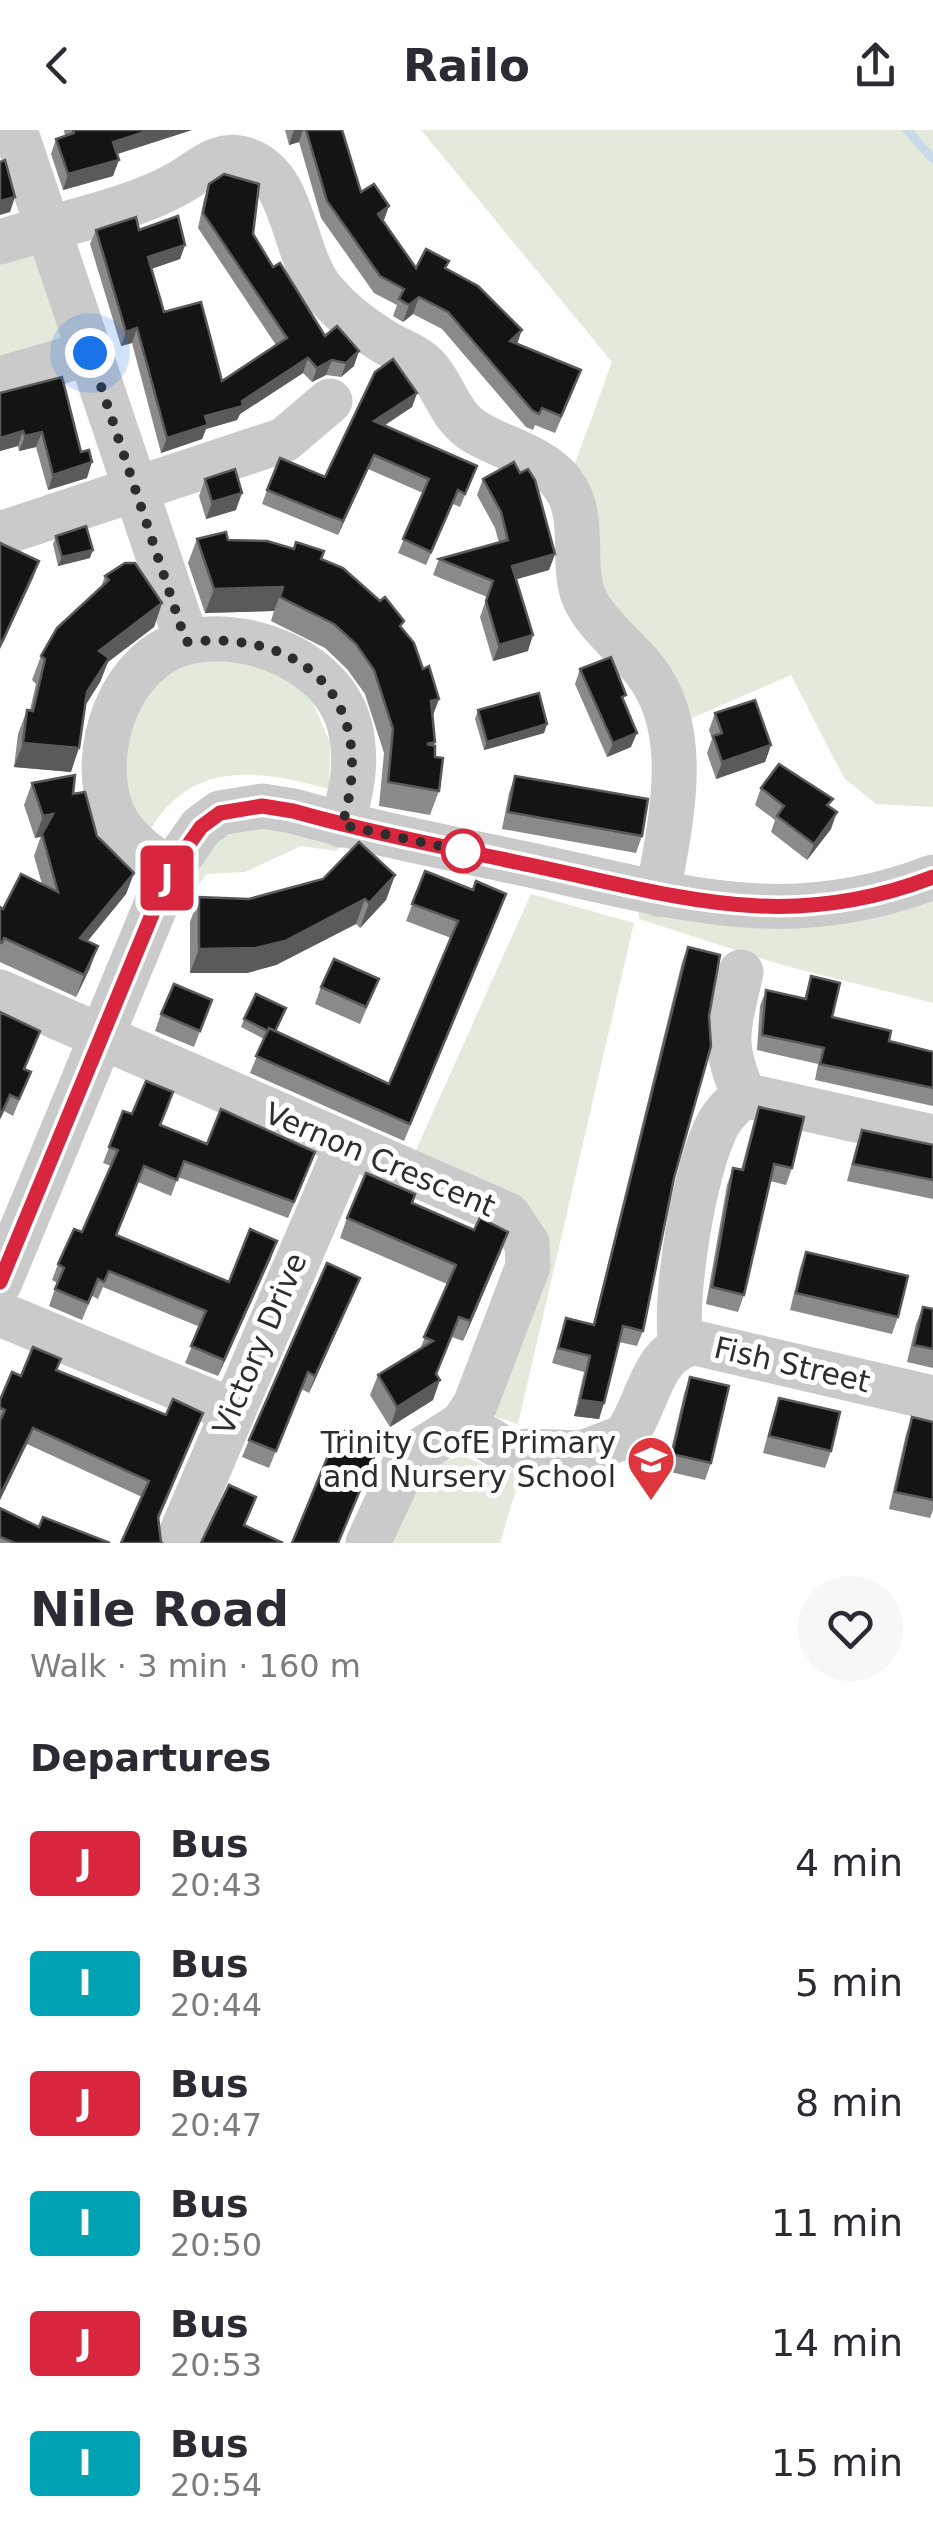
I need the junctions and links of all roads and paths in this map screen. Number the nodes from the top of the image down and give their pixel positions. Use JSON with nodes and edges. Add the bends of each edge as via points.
{"nodes":[{"id":1,"x":15,"y":130,"type":"edge"},
{"id":2,"x":50,"y":227,"type":"junction"},
{"id":3,"x":0,"y":242,"type":"edge"},
{"id":4,"x":90,"y":353,"type":"junction"},
{"id":5,"x":0,"y":379,"type":"edge"},
{"id":6,"x":330,"y":401,"type":"dead end"},
{"id":7,"x":136,"y":490,"type":"junction"},
{"id":8,"x":0,"y":534,"type":"edge"},
{"id":9,"x":186,"y":642,"type":"junction"},
{"id":10,"x":342,"y":825,"type":"junction"},
{"id":11,"x":170,"y":871,"type":"junction"},
{"id":12,"x":933,"y":878,"type":"edge"},
{"id":13,"x":658,"y":894,"type":"junction"},
{"id":14,"x":741,"y":972,"type":"dead end"},
{"id":15,"x":0,"y":992,"type":"edge"},
{"id":16,"x":98,"y":1036,"type":"junction"},
{"id":17,"x":744,"y":1095,"type":"junction"},
{"id":18,"x":928,"y":1136,"type":"dead end"},
{"id":19,"x":347,"y":1146,"type":"junction"},
{"id":20,"x":0,"y":1282,"type":"edge"},
{"id":21,"x":0,"y":1314,"type":"edge"},
{"id":22,"x":680,"y":1345,"type":"junction"},
{"id":23,"x":933,"y":1398,"type":"edge"},
{"id":24,"x":232,"y":1410,"type":"junction"},
{"id":25,"x":496,"y":1440,"type":"junction"},
{"id":26,"x":177,"y":1543,"type":"edge"},
{"id":27,"x":368,"y":1543,"type":"edge"}],
"edges":[{"from":1,"to":2,"type":"street"},
{"from":2,"to":3,"type":"street"},
{"from":2,"to":4,"type":"street"},
{"from":2,"to":13,"type":"street","via":[[162,191],[210,161],[247,160],[280,190],[312,277],[325,294],[384,342],[426,365],[464,424],[557,477],[575,511],[584,597],[646,672],[672,730],[670,820]]},
{"from":4,"to":5,"type":"street"},
{"from":4,"to":7,"type":"street"},
{"from":6,"to":7,"type":"street","via":[[284,440]]},
{"from":7,"to":8,"type":"street"},
{"from":7,"to":9,"type":"street"},
{"from":9,"to":10,"type":"street","via":[[261,645],[310,669],[329,688],[350,727],[355,769]]},
{"from":9,"to":11,"type":"street","via":[[153,659],[133,680],[115,710],[104,762],[121,828]]},
{"from":10,"to":11,"type":"street","via":[[293,811],[238,808],[201,827]]},
{"from":10,"to":13,"type":"street"},
{"from":11,"to":16,"type":"street"},
{"from":12,"to":13,"type":"street","via":[[821,906],[722,906]]},
{"from":14,"to":17,"type":"street","via":[[726,1041]]},
{"from":15,"to":16,"type":"street","name":"Vernon Crescent"},
{"from":16,"to":19,"type":"street","name":"Vernon Crescent"},
{"from":16,"to":20,"type":"street"},
{"from":17,"to":18,"type":"street"},
{"from":17,"to":22,"type":"street","via":[[728,1109],[708,1152],[676,1305]]},
{"from":19,"to":24,"type":"street","name":"Victory Drive"},
{"from":19,"to":25,"type":"street","name":"Vernon Crescent","via":[[490,1204],[528,1243],[528,1266],[475,1405]]},
{"from":21,"to":24,"type":"street"},
{"from":22,"to":23,"type":"street","name":"Fish Street","via":[[696,1343]]},
{"from":22,"to":25,"type":"street","name":"Fish Street","via":[[663,1359],[624,1437],[582,1453]]},
{"from":24,"to":26,"type":"street","name":"Victory Drive"},
{"from":25,"to":27,"type":"street","via":[[407,1459]]}]}
